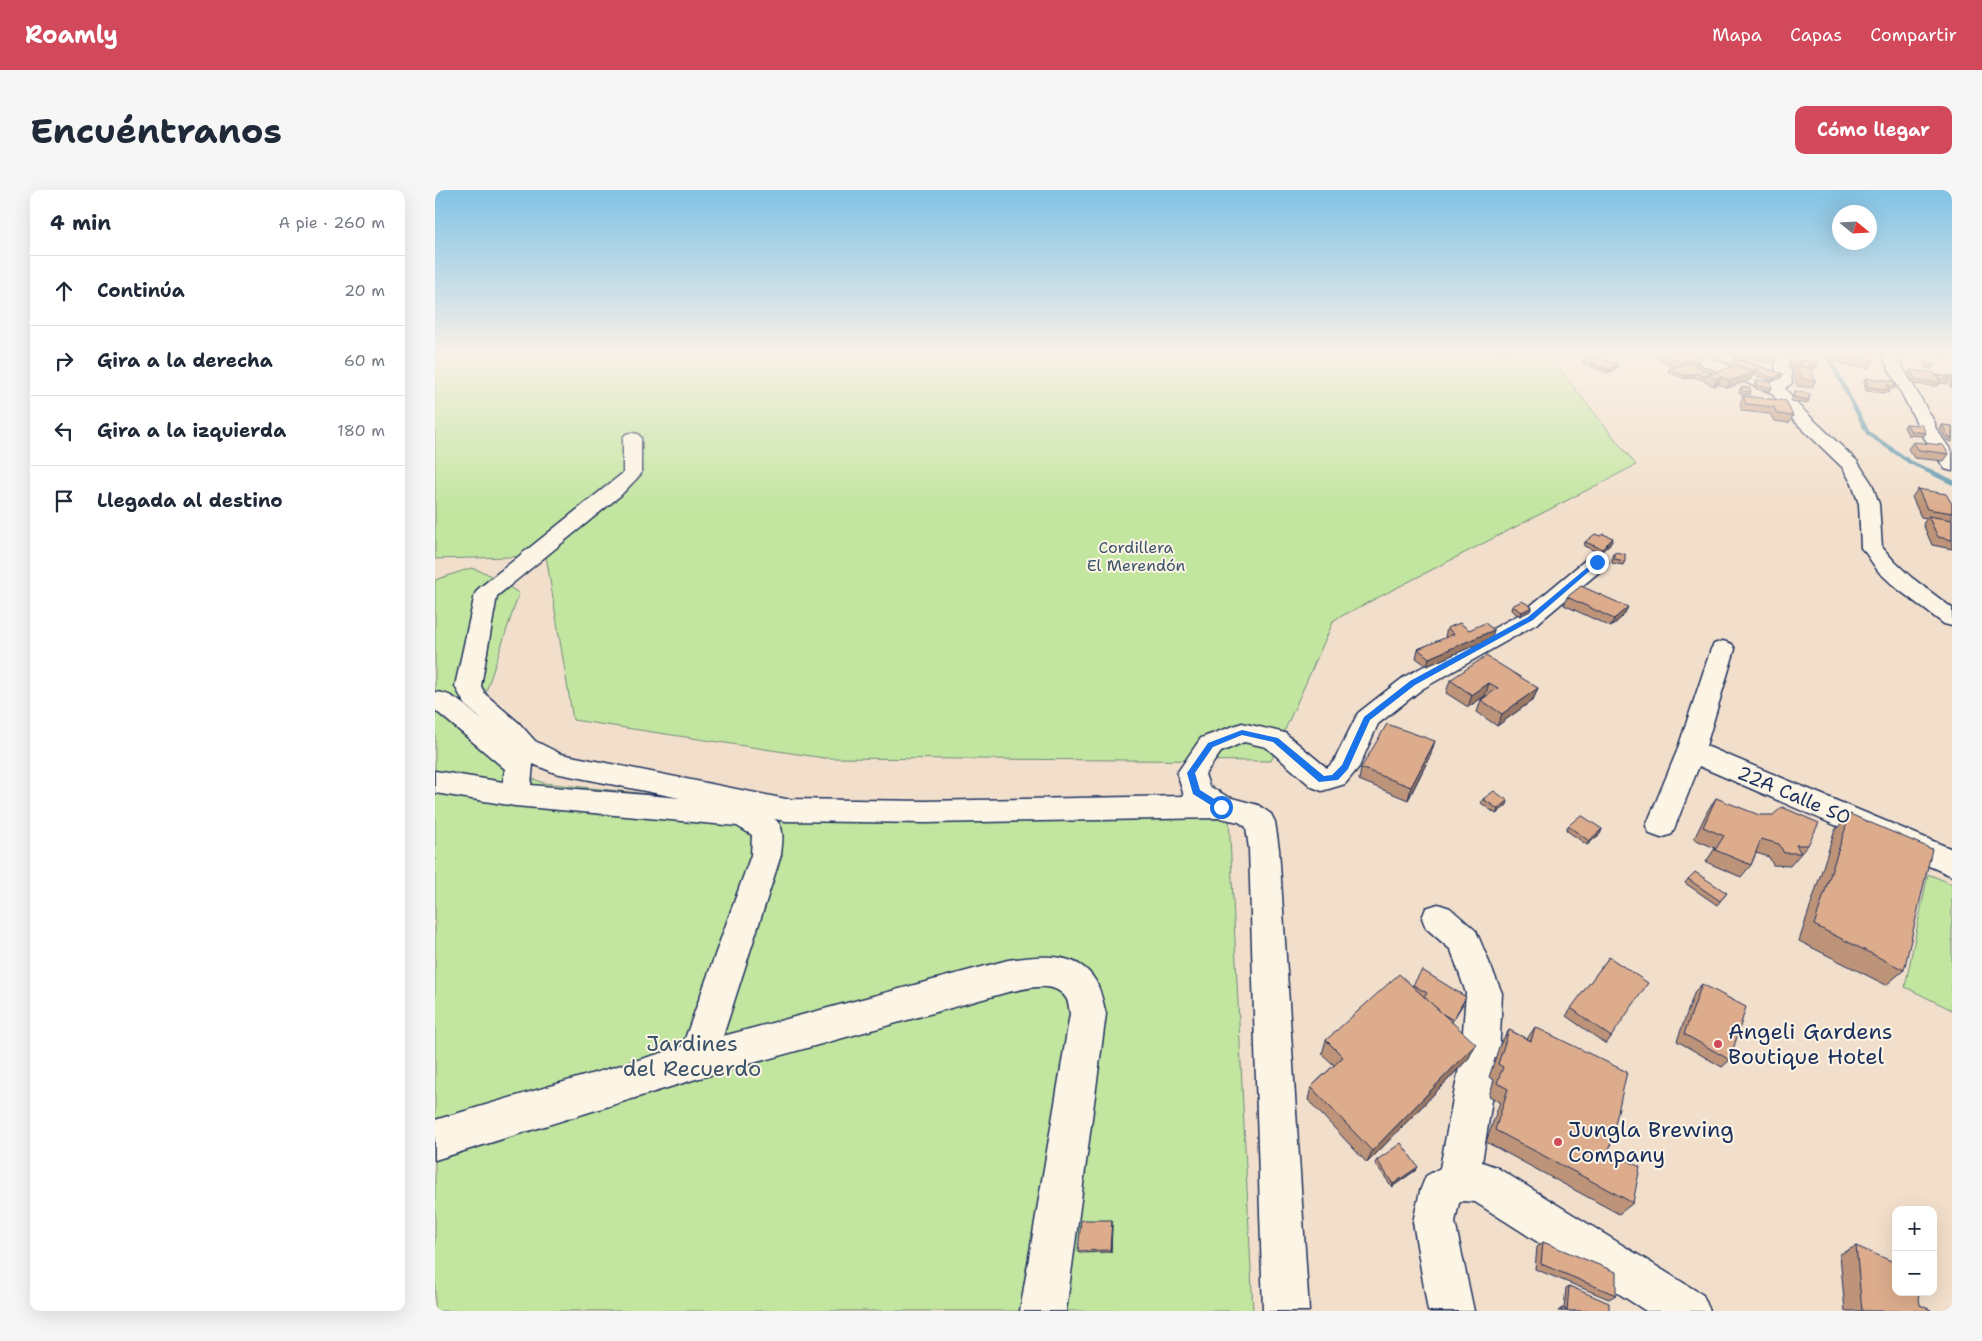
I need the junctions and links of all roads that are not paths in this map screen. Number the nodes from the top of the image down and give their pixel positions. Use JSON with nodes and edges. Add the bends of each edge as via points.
{"nodes":[{"id":1,"x":1790,"y":406,"type":"edge"},
{"id":2,"x":1923,"y":406,"type":"edge"},
{"id":3,"x":632,"y":438,"type":"dead end"},
{"id":4,"x":1952,"y":465,"type":"edge"},
{"id":5,"x":1597,"y":562,"type":"dead end"},
{"id":6,"x":1952,"y":619,"type":"edge"},
{"id":7,"x":1723,"y":649,"type":"dead end"},
{"id":8,"x":435,"y":701,"type":"edge"},
{"id":9,"x":1691,"y":751,"type":"junction"},
{"id":10,"x":435,"y":782,"type":"edge"},
{"id":11,"x":515,"y":795,"type":"junction"},
{"id":12,"x":1221,"y":807,"type":"junction"},
{"id":13,"x":1661,"y":826,"type":"dead end"},
{"id":14,"x":1952,"y":863,"type":"edge"},
{"id":15,"x":1438,"y":918,"type":"dead end"},
{"id":16,"x":696,"y":1061,"type":"junction"},
{"id":17,"x":435,"y":1140,"type":"edge"},
{"id":18,"x":1458,"y":1180,"type":"junction"},
{"id":19,"x":1043,"y":1311,"type":"edge"},
{"id":20,"x":1286,"y":1311,"type":"edge"},
{"id":21,"x":1451,"y":1311,"type":"edge"},
{"id":22,"x":1687,"y":1311,"type":"edge"}],
"edges":[{"from":1,"to":6,"type":"street","via":[[1850,465],[1862,484],[1869,504],[1872,548],[1903,582]]},
{"from":2,"to":4,"type":"street","via":[[1935,424],[1925,427]]},
{"from":3,"to":12,"type":"street","via":[[632,474],[486,594],[468,686],[474,699],[510,730],[525,748],[555,763],[787,810],[925,812]]},
{"from":5,"to":12,"type":"street","via":[[1530,618],[1413,683],[1367,718],[1345,767],[1335,777],[1322,780],[1275,740],[1242,732],[1211,745],[1191,773],[1196,792]]},
{"from":7,"to":9,"type":"street"},
{"from":8,"to":11,"type":"street","via":[[441,701],[520,766]]},
{"from":9,"to":13,"type":"street"},
{"from":9,"to":14,"type":"street","name":"22A Calle SO"},
{"from":10,"to":11,"type":"street"},
{"from":11,"to":16,"type":"street","via":[[743,815],[767,829],[766,855]]},
{"from":12,"to":20,"type":"street","via":[[1248,813],[1261,822]]},
{"from":15,"to":18,"type":"street","via":[[1464,941],[1484,993],[1480,1057]]},
{"from":16,"to":17,"type":"street"},
{"from":16,"to":19,"type":"street","via":[[1008,976],[1038,972],[1064,974],[1082,990],[1088,1014]]},
{"from":18,"to":21,"type":"street","via":[[1441,1191],[1433,1222]]},
{"from":18,"to":22,"type":"street","via":[[1481,1182]]}]}
